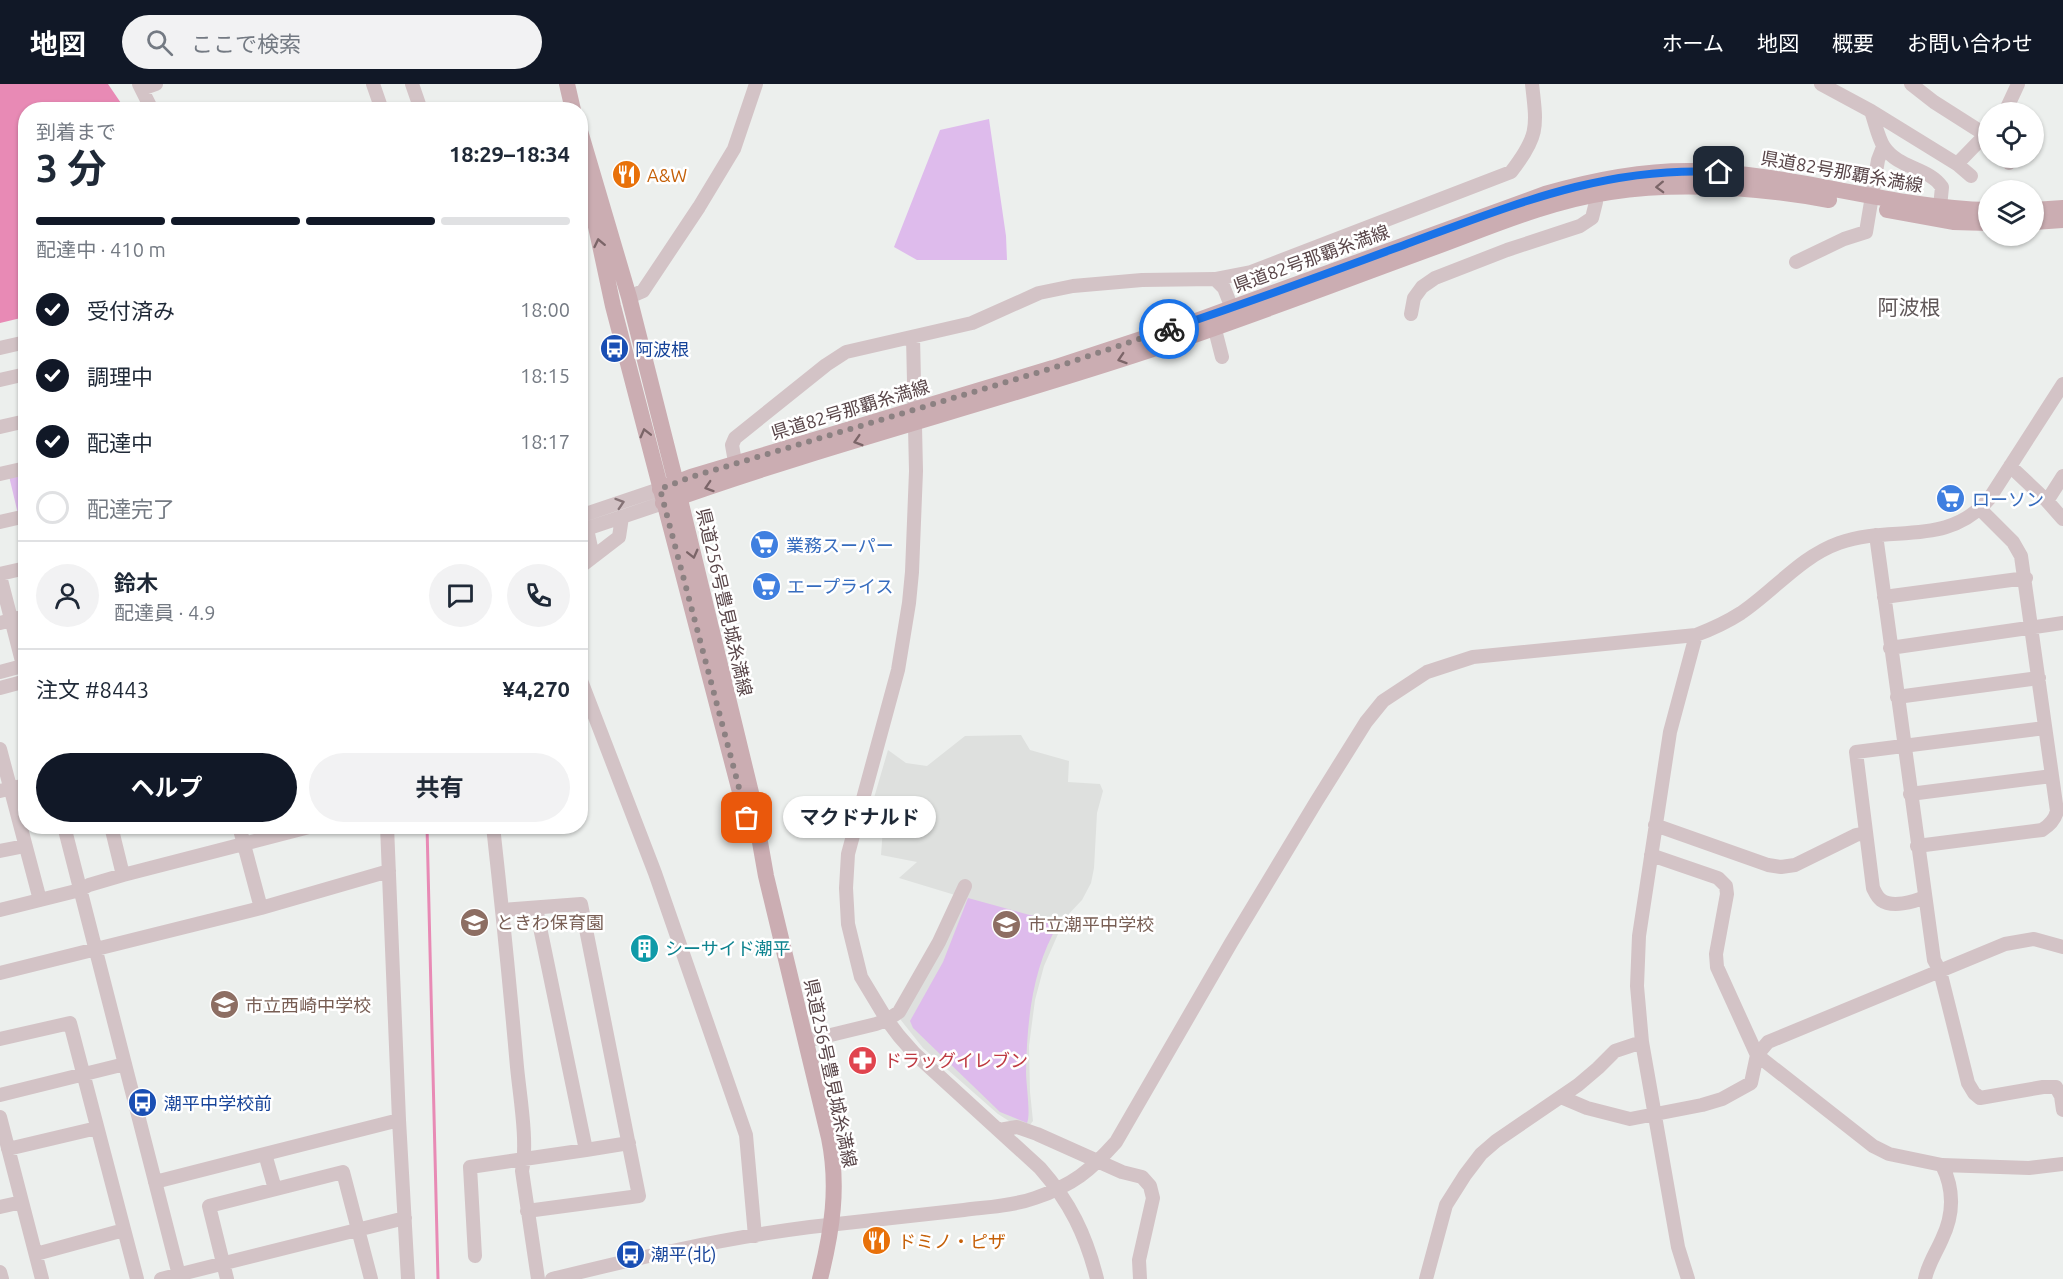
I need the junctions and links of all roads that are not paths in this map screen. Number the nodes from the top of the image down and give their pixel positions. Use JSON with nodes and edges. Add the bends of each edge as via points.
{"nodes":[{"id":1,"x":156,"y":84,"type":"edge"},
{"id":2,"x":373,"y":84,"type":"edge"},
{"id":3,"x":412,"y":84,"type":"edge"},
{"id":4,"x":567,"y":84,"type":"edge"},
{"id":5,"x":756,"y":84,"type":"edge"},
{"id":6,"x":1532,"y":84,"type":"edge"},
{"id":7,"x":1821,"y":84,"type":"edge"},
{"id":8,"x":1911,"y":84,"type":"edge"},
{"id":9,"x":2018,"y":84,"type":"edge"},
{"id":10,"x":140,"y":86,"type":"edge"},
{"id":11,"x":148,"y":102,"type":"edge"},
{"id":12,"x":379,"y":102,"type":"edge"},
{"id":13,"x":418,"y":102,"type":"edge"},
{"id":14,"x":572,"y":102,"type":"edge"},
{"id":15,"x":2010,"y":102,"type":"edge"},
{"id":16,"x":1871,"y":111,"type":"junction"},
{"id":17,"x":1978,"y":128,"type":"edge"},
{"id":18,"x":1978,"y":144,"type":"edge"},
{"id":19,"x":1883,"y":147,"type":"junction"},
{"id":20,"x":588,"y":157,"type":"edge"},
{"id":21,"x":1957,"y":164,"type":"junction"},
{"id":22,"x":1971,"y":176,"type":"dead end"},
{"id":23,"x":1593,"y":189,"type":"junction"},
{"id":24,"x":588,"y":190,"type":"edge"},
{"id":25,"x":1940,"y":207,"type":"junction"},
{"id":26,"x":2063,"y":208,"type":"edge"},
{"id":27,"x":1978,"y":209,"type":"edge"},
{"id":28,"x":2044,"y":209,"type":"edge"},
{"id":29,"x":2063,"y":220,"type":"edge"},
{"id":30,"x":2044,"y":221,"type":"edge"},
{"id":31,"x":1978,"y":223,"type":"edge"},
{"id":32,"x":1796,"y":262,"type":"dead end"},
{"id":33,"x":1215,"y":279,"type":"junction"},
{"id":34,"x":629,"y":297,"type":"junction"},
{"id":35,"x":1234,"y":314,"type":"junction"},
{"id":36,"x":1411,"y":314,"type":"dead end"},
{"id":37,"x":1213,"y":322,"type":"junction"},
{"id":38,"x":913,"y":337,"type":"junction"},
{"id":39,"x":18,"y":344,"type":"edge"},
{"id":40,"x":0,"y":348,"type":"edge"},
{"id":41,"x":1222,"y":357,"type":"dead end"},
{"id":42,"x":18,"y":376,"type":"edge"},
{"id":43,"x":0,"y":380,"type":"edge"},
{"id":44,"x":2063,"y":384,"type":"edge"},
{"id":45,"x":914,"y":417,"type":"junction"},
{"id":46,"x":18,"y":423,"type":"edge"},
{"id":47,"x":0,"y":427,"type":"edge"},
{"id":48,"x":2010,"y":466,"type":"junction"},
{"id":49,"x":18,"y":470,"type":"edge"},
{"id":50,"x":737,"y":471,"type":"junction"},
{"id":51,"x":0,"y":474,"type":"edge"},
{"id":52,"x":2063,"y":476,"type":"edge"},
{"id":53,"x":678,"y":490,"type":"junction"},
{"id":54,"x":661,"y":496,"type":"junction"},
{"id":55,"x":2048,"y":501,"type":"junction"},
{"id":56,"x":1980,"y":509,"type":"junction"},
{"id":57,"x":622,"y":517,"type":"junction"},
{"id":58,"x":18,"y":518,"type":"edge"},
{"id":59,"x":2063,"y":519,"type":"edge"},
{"id":60,"x":0,"y":522,"type":"edge"},
{"id":61,"x":588,"y":523,"type":"edge"},
{"id":62,"x":588,"y":524,"type":"edge"},
{"id":63,"x":1876,"y":536,"type":"junction"},
{"id":64,"x":588,"y":542,"type":"edge"},
{"id":65,"x":593,"y":557,"type":"junction"},
{"id":66,"x":588,"y":561,"type":"edge"},
{"id":67,"x":18,"y":570,"type":"edge"},
{"id":68,"x":0,"y":575,"type":"edge"},
{"id":69,"x":2026,"y":578,"type":"junction"},
{"id":70,"x":1884,"y":597,"type":"junction"},
{"id":71,"x":5,"y":622,"type":"edge"},
{"id":72,"x":2063,"y":623,"type":"edge"},
{"id":73,"x":2032,"y":628,"type":"junction"},
{"id":74,"x":1696,"y":635,"type":"junction"},
{"id":75,"x":1890,"y":648,"type":"junction"},
{"id":76,"x":18,"y":654,"type":"edge"},
{"id":77,"x":0,"y":672,"type":"edge"},
{"id":78,"x":18,"y":672,"type":"edge"},
{"id":79,"x":18,"y":676,"type":"edge"},
{"id":80,"x":2039,"y":678,"type":"junction"},
{"id":81,"x":0,"y":688,"type":"edge"},
{"id":82,"x":1897,"y":697,"type":"junction"},
{"id":83,"x":588,"y":699,"type":"edge"},
{"id":84,"x":2046,"y":728,"type":"junction"},
{"id":85,"x":1904,"y":747,"type":"junction"},
{"id":86,"x":0,"y":749,"type":"edge"},
{"id":87,"x":2056,"y":757,"type":"edge"},
{"id":88,"x":2052,"y":776,"type":"junction"},
{"id":89,"x":6,"y":790,"type":"edge"},
{"id":90,"x":1910,"y":794,"type":"junction"},
{"id":91,"x":1655,"y":825,"type":"junction"},
{"id":92,"x":18,"y":827,"type":"edge"},
{"id":93,"x":1866,"y":833,"type":"junction"},
{"id":94,"x":20,"y":834,"type":"edge"},
{"id":95,"x":66,"y":834,"type":"edge"},
{"id":96,"x":113,"y":834,"type":"edge"},
{"id":97,"x":241,"y":834,"type":"edge"},
{"id":98,"x":272,"y":834,"type":"edge"},
{"id":99,"x":387,"y":834,"type":"edge"},
{"id":100,"x":494,"y":834,"type":"edge"},
{"id":101,"x":244,"y":844,"type":"junction"},
{"id":102,"x":24,"y":846,"type":"junction"},
{"id":103,"x":1917,"y":846,"type":"junction"},
{"id":104,"x":0,"y":851,"type":"edge"},
{"id":105,"x":1651,"y":855,"type":"junction"},
{"id":106,"x":389,"y":871,"type":"junction"},
{"id":107,"x":123,"y":875,"type":"junction"},
{"id":108,"x":766,"y":876,"type":"junction"},
{"id":109,"x":965,"y":886,"type":"dead end"},
{"id":110,"x":80,"y":890,"type":"junction"},
{"id":111,"x":1924,"y":897,"type":"junction"},
{"id":112,"x":40,"y":900,"type":"junction"},
{"id":113,"x":261,"y":908,"type":"junction"},
{"id":114,"x":536,"y":908,"type":"junction"},
{"id":115,"x":0,"y":910,"type":"edge"},
{"id":116,"x":503,"y":910,"type":"junction"},
{"id":117,"x":2063,"y":947,"type":"edge"},
{"id":118,"x":95,"y":949,"type":"junction"},
{"id":119,"x":1940,"y":971,"type":"junction"},
{"id":120,"x":0,"y":973,"type":"edge"},
{"id":121,"x":886,"y":1020,"type":"junction"},
{"id":122,"x":0,"y":1040,"type":"edge"},
{"id":123,"x":806,"y":1041,"type":"junction"},
{"id":124,"x":1642,"y":1042,"type":"junction"},
{"id":125,"x":1757,"y":1054,"type":"junction"},
{"id":126,"x":125,"y":1064,"type":"junction"},
{"id":127,"x":83,"y":1075,"type":"junction"},
{"id":128,"x":0,"y":1095,"type":"edge"},
{"id":129,"x":1561,"y":1097,"type":"junction"},
{"id":130,"x":2063,"y":1110,"type":"edge"},
{"id":131,"x":0,"y":1117,"type":"edge"},
{"id":132,"x":399,"y":1120,"type":"junction"},
{"id":133,"x":97,"y":1128,"type":"junction"},
{"id":134,"x":999,"y":1130,"type":"junction"},
{"id":135,"x":629,"y":1143,"type":"junction"},
{"id":136,"x":8,"y":1149,"type":"junction"},
{"id":137,"x":586,"y":1150,"type":"junction"},
{"id":138,"x":266,"y":1154,"type":"junction"},
{"id":139,"x":524,"y":1160,"type":"junction"},
{"id":140,"x":1099,"y":1161,"type":"junction"},
{"id":141,"x":2063,"y":1164,"type":"edge"},
{"id":142,"x":1942,"y":1165,"type":"junction"},
{"id":143,"x":155,"y":1182,"type":"junction"},
{"id":144,"x":1059,"y":1188,"type":"junction"},
{"id":145,"x":274,"y":1189,"type":"junction"},
{"id":146,"x":22,"y":1202,"type":"junction"},
{"id":147,"x":0,"y":1207,"type":"edge"},
{"id":148,"x":527,"y":1211,"type":"junction"},
{"id":149,"x":405,"y":1218,"type":"junction"},
{"id":150,"x":832,"y":1225,"type":"junction"},
{"id":151,"x":124,"y":1230,"type":"junction"},
{"id":152,"x":357,"y":1230,"type":"junction"},
{"id":153,"x":755,"y":1236,"type":"junction"},
{"id":154,"x":36,"y":1254,"type":"junction"},
{"id":155,"x":475,"y":1256,"type":"dead end"},
{"id":156,"x":223,"y":1263,"type":"junction"},
{"id":157,"x":0,"y":1272,"type":"edge"},
{"id":158,"x":179,"y":1277,"type":"edge"},
{"id":159,"x":2,"y":1279,"type":"edge"},
{"id":160,"x":42,"y":1279,"type":"edge"},
{"id":161,"x":137,"y":1279,"type":"edge"},
{"id":162,"x":161,"y":1279,"type":"edge"},
{"id":163,"x":227,"y":1279,"type":"edge"},
{"id":164,"x":371,"y":1279,"type":"edge"},
{"id":165,"x":408,"y":1279,"type":"edge"},
{"id":166,"x":538,"y":1279,"type":"edge"},
{"id":167,"x":552,"y":1279,"type":"edge"},
{"id":168,"x":820,"y":1279,"type":"edge"},
{"id":169,"x":1097,"y":1279,"type":"edge"},
{"id":170,"x":1140,"y":1279,"type":"edge"},
{"id":171,"x":1426,"y":1279,"type":"edge"},
{"id":172,"x":1688,"y":1279,"type":"edge"},
{"id":173,"x":1925,"y":1279,"type":"edge"}],
"edges":[{"from":1,"to":10,"type":"street"},
{"from":2,"to":12,"type":"street"},
{"from":3,"to":13,"type":"street"},
{"from":4,"to":14,"type":"main road"},
{"from":5,"to":34,"type":"street","via":[[734,149],[643,291]]},
{"from":6,"to":33,"type":"street","via":[[1536,121],[1533,137],[1511,171],[1251,272]]},
{"from":7,"to":16,"type":"street"},
{"from":8,"to":17,"type":"street"},
{"from":9,"to":15,"type":"street"},
{"from":10,"to":11,"type":"street"},
{"from":16,"to":19,"type":"street"},
{"from":16,"to":21,"type":"street"},
{"from":18,"to":21,"type":"street"},
{"from":19,"to":25,"type":"street","via":[[1908,166],[1935,178],[1942,187]]},
{"from":19,"to":32,"type":"street","via":[[1866,232]]},
{"from":20,"to":34,"type":"main road","name":"県道256号豊見城糸満線"},
{"from":21,"to":22,"type":"street"},
{"from":23,"to":25,"type":"main road","name":"県道82号那覇糸満線","via":[[1661,172],[1719,172]]},
{"from":31,"to":23,"type":"main road","name":"県道82号那覇糸満線","one_way":true,"via":[[1724,187]]},
{"from":23,"to":35,"type":"main road","name":"県道82号那覇糸満線"},
{"from":23,"to":36,"type":"street","via":[[1596,202],[1592,218],[1580,226],[1435,278],[1414,298]]},
{"from":54,"to":24,"type":"main road","name":"県道256号豊見城糸満線","one_way":true},
{"from":25,"to":27,"type":"main road","name":"県道82号那覇糸満線"},
{"from":26,"to":28,"type":"main road"},
{"from":29,"to":30,"type":"main road"},
{"from":33,"to":35,"type":"street","via":[[1224,288]]},
{"from":33,"to":38,"type":"street","via":[[1073,286],[1039,293],[972,323]]},
{"from":34,"to":53,"type":"main road","name":"県道256号豊見城糸満線"},
{"from":35,"to":37,"type":"main road","name":"県道82号那覇糸満線"},
{"from":37,"to":41,"type":"street"},
{"from":37,"to":45,"type":"main road","name":"県道82号那覇糸満線","via":[[1056,381]]},
{"from":38,"to":45,"type":"street"},
{"from":38,"to":50,"type":"street","via":[[846,352],[826,365],[735,438],[732,445]]},
{"from":39,"to":40,"type":"street"},
{"from":42,"to":43,"type":"street"},
{"from":44,"to":48,"type":"street"},
{"from":45,"to":50,"type":"main road","name":"県道82号那覇糸満線"},
{"from":45,"to":121,"type":"street","via":[[912,572],[905,632],[846,871],[848,924],[856,961]]},
{"from":46,"to":47,"type":"street"},
{"from":48,"to":55,"type":"street"},
{"from":48,"to":56,"type":"street"},
{"from":49,"to":51,"type":"street"},
{"from":50,"to":53,"type":"main road","name":"県道82号那覇糸満線"},
{"from":52,"to":55,"type":"street"},
{"from":53,"to":54,"type":"main road","name":"県道82号那覇糸満線"},
{"from":53,"to":108,"type":"main road","name":"県道256号豊見城糸満線","one_way":true,"via":[[752,797]]},
{"from":54,"to":57,"type":"street"},
{"from":61,"to":54,"type":"street","one_way":true},
{"from":54,"to":108,"type":"main road","name":"県道256号豊見城糸満線","via":[[740,798]]},
{"from":55,"to":59,"type":"street"},
{"from":56,"to":63,"type":"street","via":[[1944,529]]},
{"from":56,"to":69,"type":"street","via":[[2013,542],[2021,555]]},
{"from":57,"to":62,"type":"street"},
{"from":57,"to":65,"type":"street","via":[[619,537]]},
{"from":58,"to":60,"type":"street"},
{"from":63,"to":70,"type":"street"},
{"from":63,"to":74,"type":"street","via":[[1839,543],[1818,553],[1743,612]]},
{"from":64,"to":65,"type":"street"},
{"from":65,"to":66,"type":"street"},
{"from":67,"to":68,"type":"street"},
{"from":68,"to":71,"type":"street"},
{"from":69,"to":70,"type":"street"},
{"from":69,"to":73,"type":"street"},
{"from":70,"to":75,"type":"street"},
{"from":71,"to":76,"type":"street"},
{"from":72,"to":73,"type":"street"},
{"from":73,"to":75,"type":"street"},
{"from":73,"to":80,"type":"street"},
{"from":74,"to":91,"type":"street","via":[[1670,732]]},
{"from":74,"to":140,"type":"street","via":[[1473,657],[1427,672],[1383,701],[1310,812],[1116,1142]]},
{"from":75,"to":82,"type":"street"},
{"from":77,"to":78,"type":"street"},
{"from":79,"to":81,"type":"street"},
{"from":80,"to":82,"type":"street"},
{"from":80,"to":84,"type":"street"},
{"from":82,"to":85,"type":"street"},
{"from":83,"to":153,"type":"street","via":[[655,873],[746,1135]]},
{"from":84,"to":85,"type":"street"},
{"from":84,"to":87,"type":"street"},
{"from":85,"to":90,"type":"street"},
{"from":85,"to":93,"type":"street","via":[[1856,752]]},
{"from":86,"to":89,"type":"street"},
{"from":87,"to":88,"type":"street"},
{"from":88,"to":90,"type":"street"},
{"from":88,"to":103,"type":"street","via":[[2056,816],[2042,830]]},
{"from":89,"to":92,"type":"street"},
{"from":90,"to":103,"type":"street"},
{"from":91,"to":93,"type":"street","via":[[1782,867]]},
{"from":91,"to":105,"type":"street"},
{"from":93,"to":111,"type":"street","via":[[1873,888],[1879,899],[1888,903],[1914,902]]},
{"from":94,"to":102,"type":"street"},
{"from":95,"to":110,"type":"street"},
{"from":96,"to":107,"type":"street"},
{"from":97,"to":101,"type":"street"},
{"from":98,"to":101,"type":"street"},
{"from":99,"to":106,"type":"street"},
{"from":100,"to":116,"type":"street"},
{"from":101,"to":107,"type":"street"},
{"from":101,"to":113,"type":"street"},
{"from":102,"to":104,"type":"street"},
{"from":102,"to":112,"type":"street"},
{"from":103,"to":111,"type":"street"},
{"from":105,"to":124,"type":"street","via":[[1639,936],[1637,986]]},
{"from":105,"to":125,"type":"street","via":[[1718,878],[1726,886],[1717,967]]},
{"from":106,"to":113,"type":"street"},
{"from":106,"to":132,"type":"street"},
{"from":107,"to":110,"type":"street"},
{"from":108,"to":123,"type":"main road","name":"県道256号豊見城糸満線"},
{"from":109,"to":121,"type":"street","via":[[899,1012]]},
{"from":110,"to":112,"type":"street"},
{"from":110,"to":118,"type":"street"},
{"from":111,"to":119,"type":"street","via":[[1934,960]]},
{"from":112,"to":115,"type":"street"},
{"from":113,"to":118,"type":"street"},
{"from":114,"to":116,"type":"street"},
{"from":114,"to":135,"type":"street","via":[[581,904]]},
{"from":114,"to":137,"type":"street"},
{"from":116,"to":139,"type":"street"},
{"from":117,"to":119,"type":"street","via":[[2034,939],[2021,940]]},
{"from":118,"to":120,"type":"street"},
{"from":118,"to":126,"type":"street"},
{"from":119,"to":125,"type":"street","via":[[1768,1042]]},
{"from":119,"to":130,"type":"street","via":[[1968,1083],[1974,1093],[1980,1098],[2056,1087]]},
{"from":121,"to":123,"type":"street"},
{"from":121,"to":134,"type":"street","via":[[914,1053]]},
{"from":122,"to":127,"type":"street","via":[[70,1023]]},
{"from":123,"to":150,"type":"main road","name":"県道256号豊見城糸満線","via":[[832,1153]]},
{"from":124,"to":129,"type":"street","via":[[1614,1051]]},
{"from":124,"to":172,"type":"street","via":[[1678,1247]]},
{"from":125,"to":129,"type":"street","via":[[1751,1083],[1702,1105],[1629,1119]]},
{"from":125,"to":142,"type":"street","via":[[1873,1146],[1889,1154]]},
{"from":126,"to":127,"type":"street"},
{"from":126,"to":143,"type":"street"},
{"from":127,"to":128,"type":"street"},
{"from":127,"to":133,"type":"street"},
{"from":129,"to":171,"type":"street","via":[[1496,1141],[1465,1175],[1446,1205]]},
{"from":131,"to":136,"type":"street"},
{"from":132,"to":138,"type":"street"},
{"from":132,"to":149,"type":"street"},
{"from":133,"to":136,"type":"street"},
{"from":133,"to":151,"type":"street"},
{"from":134,"to":140,"type":"street","via":[[1017,1127]]},
{"from":134,"to":144,"type":"street"},
{"from":135,"to":137,"type":"street"},
{"from":135,"to":148,"type":"street","via":[[639,1196]]},
{"from":136,"to":146,"type":"street"},
{"from":137,"to":139,"type":"street"},
{"from":138,"to":143,"type":"street"},
{"from":138,"to":145,"type":"street"},
{"from":139,"to":148,"type":"street"},
{"from":139,"to":155,"type":"street","via":[[470,1167]]},
{"from":140,"to":144,"type":"street"},
{"from":140,"to":170,"type":"street","via":[[1142,1178],[1149,1186],[1153,1198],[1139,1260]]},
{"from":141,"to":142,"type":"street","via":[[2029,1168]]},
{"from":142,"to":173,"type":"street","via":[[1950,1181],[1952,1213]]},
{"from":143,"to":158,"type":"street"},
{"from":144,"to":150,"type":"street","via":[[1012,1203]]},
{"from":144,"to":169,"type":"street","via":[[1076,1217]]},
{"from":145,"to":152,"type":"street","via":[[343,1172]]},
{"from":145,"to":156,"type":"street","via":[[209,1206]]},
{"from":146,"to":147,"type":"street"},
{"from":146,"to":154,"type":"street"},
{"from":148,"to":166,"type":"street"},
{"from":149,"to":152,"type":"street"},
{"from":149,"to":165,"type":"street"},
{"from":150,"to":153,"type":"street"},
{"from":150,"to":168,"type":"main road","name":"県道256号豊見城糸満線"},
{"from":151,"to":154,"type":"street"},
{"from":151,"to":161,"type":"street"},
{"from":152,"to":156,"type":"street"},
{"from":152,"to":164,"type":"street"},
{"from":153,"to":167,"type":"street","via":[[656,1253]]},
{"from":154,"to":160,"type":"street"},
{"from":156,"to":158,"type":"street"},
{"from":156,"to":163,"type":"street"},
{"from":157,"to":159,"type":"street"},
{"from":158,"to":162,"type":"street"}]}
